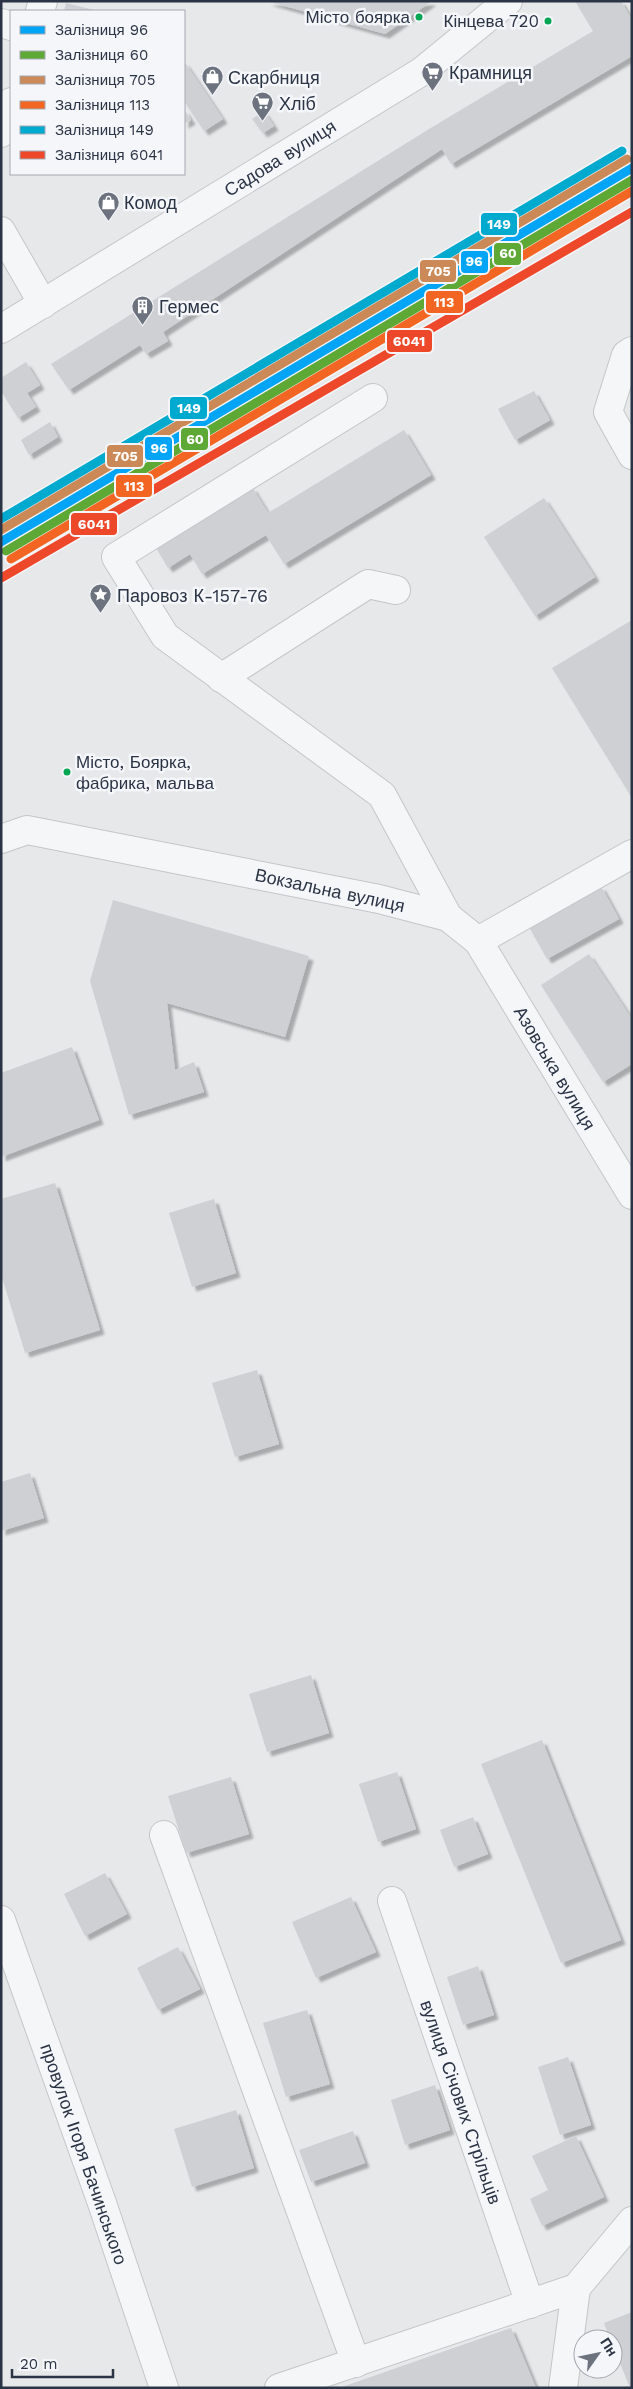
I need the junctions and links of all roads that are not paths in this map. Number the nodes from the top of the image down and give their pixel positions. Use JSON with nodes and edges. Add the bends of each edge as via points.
{"nodes":[{"id":1,"x":508,"y":1,"type":"edge"},
{"id":2,"x":10,"y":105,"type":"edge"},
{"id":3,"x":1,"y":132,"type":"edge"},
{"id":4,"x":1,"y":231,"type":"edge"},
{"id":5,"x":43,"y":304,"type":"junction"},
{"id":6,"x":1,"y":329,"type":"edge"},
{"id":7,"x":632,"y":351,"type":"edge"},
{"id":8,"x":373,"y":398,"type":"dead end"},
{"id":9,"x":632,"y":456,"type":"edge"},
{"id":10,"x":396,"y":590,"type":"dead end"},
{"id":11,"x":221,"y":678,"type":"junction"},
{"id":12,"x":1,"y":839,"type":"edge"},
{"id":13,"x":632,"y":854,"type":"edge"},
{"id":14,"x":448,"y":917,"type":"junction"},
{"id":15,"x":478,"y":941,"type":"junction"},
{"id":16,"x":632,"y":1195,"type":"edge"},
{"id":17,"x":164,"y":1835,"type":"dead end"},
{"id":18,"x":392,"y":1901,"type":"dead end"},
{"id":19,"x":1,"y":1920,"type":"edge"},
{"id":20,"x":632,"y":2221,"type":"edge"},
{"id":21,"x":576,"y":2288,"type":"junction"},
{"id":22,"x":530,"y":2304,"type":"junction"},
{"id":23,"x":356,"y":2363,"type":"junction"},
{"id":24,"x":164,"y":2388,"type":"edge"},
{"id":25,"x":279,"y":2388,"type":"edge"},
{"id":26,"x":564,"y":2388,"type":"edge"}],
"edges":[{"from":1,"to":5,"type":"street","name":"Садова вулиця","via":[[421,72]]},
{"from":2,"to":3,"type":"street"},
{"from":4,"to":5,"type":"street"},
{"from":5,"to":6,"type":"street","name":"Садова вулиця"},
{"from":7,"to":9,"type":"street","via":[[626,355],[608,412]]},
{"from":8,"to":11,"type":"street","via":[[116,557],[165,636]]},
{"from":10,"to":11,"type":"street","via":[[368,584]]},
{"from":11,"to":14,"type":"street","via":[[382,795]]},
{"from":12,"to":14,"type":"street","name":"Вокзальна вулиця","via":[[27,830],[379,899]]},
{"from":13,"to":15,"type":"street"},
{"from":14,"to":15,"type":"street","name":"Вокзальна вулиця"},
{"from":15,"to":16,"type":"street","name":"Азовська вулиця"},
{"from":17,"to":23,"type":"street"},
{"from":18,"to":22,"type":"street","name":"вулиця Січових Стрільців"},
{"from":19,"to":24,"type":"street","name":"провулок Ігоря Бачинського"},
{"from":20,"to":21,"type":"street"},
{"from":21,"to":22,"type":"street"},
{"from":21,"to":26,"type":"street"},
{"from":22,"to":23,"type":"street"},
{"from":23,"to":25,"type":"street"}]}
